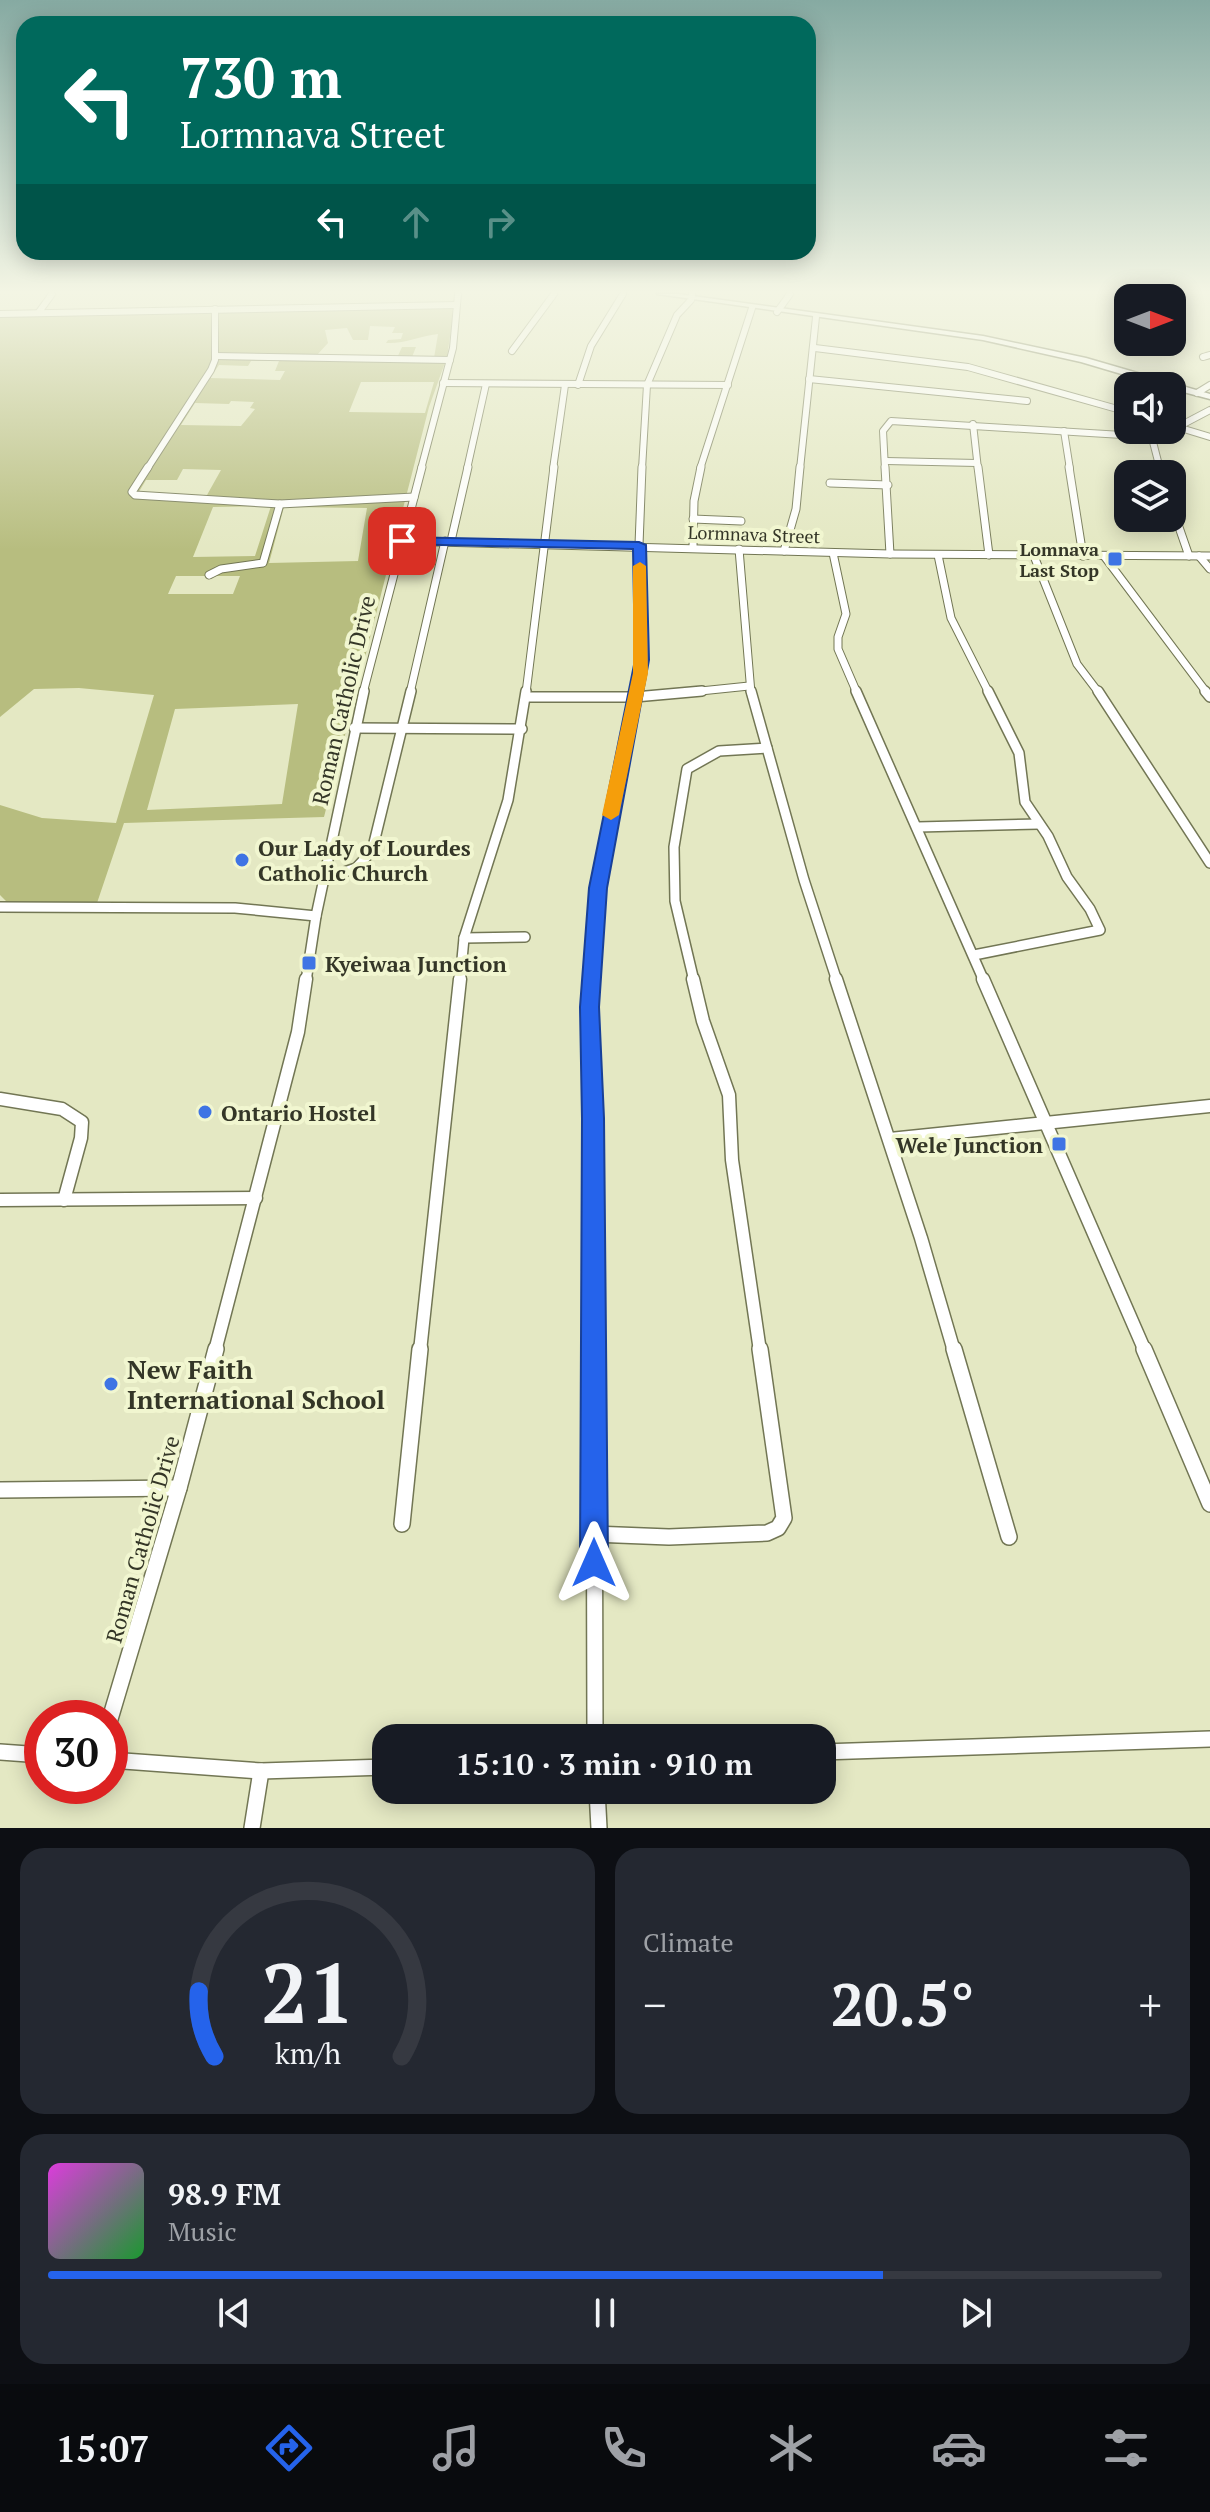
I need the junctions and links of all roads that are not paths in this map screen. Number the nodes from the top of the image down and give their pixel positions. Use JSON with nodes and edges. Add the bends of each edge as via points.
{"nodes":[{"id":1,"x":205,"y":379,"type":"edge"},
{"id":2,"x":444,"y":379,"type":"edge"},
{"id":3,"x":580,"y":379,"type":"edge"},
{"id":4,"x":649,"y":379,"type":"edge"},
{"id":5,"x":730,"y":379,"type":"edge"},
{"id":6,"x":809,"y":379,"type":"edge"},
{"id":7,"x":812,"y":379,"type":"edge"},
{"id":8,"x":1012,"y":379,"type":"edge"},
{"id":9,"x":443,"y":383,"type":"junction"},
{"id":10,"x":486,"y":384,"type":"junction"},
{"id":11,"x":565,"y":385,"type":"junction"},
{"id":12,"x":578,"y":385,"type":"junction"},
{"id":13,"x":647,"y":385,"type":"junction"},
{"id":14,"x":728,"y":385,"type":"junction"},
{"id":15,"x":1210,"y":385,"type":"edge"},
{"id":16,"x":1186,"y":390,"type":"edge"},
{"id":17,"x":1197,"y":393,"type":"junction"},
{"id":18,"x":1210,"y":397,"type":"edge"},
{"id":19,"x":1027,"y":401,"type":"dead end"},
{"id":20,"x":1114,"y":408,"type":"edge"},
{"id":21,"x":1210,"y":410,"type":"edge"},
{"id":22,"x":1186,"y":422,"type":"edge"},
{"id":23,"x":973,"y":424,"type":"junction"},
{"id":24,"x":1064,"y":431,"type":"junction"},
{"id":25,"x":1186,"y":431,"type":"edge"},
{"id":26,"x":1114,"y":434,"type":"edge"},
{"id":27,"x":1210,"y":437,"type":"edge"},
{"id":28,"x":886,"y":461,"type":"junction"},
{"id":29,"x":977,"y":463,"type":"junction"},
{"id":30,"x":830,"y":483,"type":"dead end"},
{"id":31,"x":888,"y":485,"type":"junction"},
{"id":32,"x":414,"y":497,"type":"junction"},
{"id":33,"x":280,"y":504,"type":"junction"},
{"id":34,"x":693,"y":519,"type":"junction"},
{"id":35,"x":741,"y":521,"type":"dead end"},
{"id":36,"x":1181,"y":532,"type":"edge"},
{"id":37,"x":402,"y":541,"type":"junction"},
{"id":38,"x":448,"y":541,"type":"junction"},
{"id":39,"x":543,"y":542,"type":"junction"},
{"id":40,"x":639,"y":545,"type":"junction"},
{"id":41,"x":693,"y":547,"type":"junction"},
{"id":42,"x":739,"y":549,"type":"junction"},
{"id":43,"x":784,"y":551,"type":"junction"},
{"id":44,"x":833,"y":553,"type":"junction"},
{"id":45,"x":890,"y":554,"type":"junction"},
{"id":46,"x":938,"y":555,"type":"junction"},
{"id":47,"x":989,"y":555,"type":"junction"},
{"id":48,"x":1034,"y":556,"type":"junction"},
{"id":49,"x":1083,"y":556,"type":"junction"},
{"id":50,"x":1104,"y":556,"type":"junction"},
{"id":51,"x":1189,"y":556,"type":"junction"},
{"id":52,"x":1199,"y":556,"type":"junction"},
{"id":53,"x":1210,"y":556,"type":"edge"},
{"id":54,"x":1210,"y":569,"type":"edge"},
{"id":55,"x":209,"y":575,"type":"dead end"},
{"id":56,"x":749,"y":686,"type":"junction"},
{"id":57,"x":526,"y":697,"type":"junction"},
{"id":58,"x":635,"y":697,"type":"junction"},
{"id":59,"x":1210,"y":697,"type":"edge"},
{"id":60,"x":354,"y":728,"type":"junction"},
{"id":61,"x":401,"y":728,"type":"junction"},
{"id":62,"x":522,"y":729,"type":"junction"},
{"id":63,"x":767,"y":748,"type":"junction"},
{"id":64,"x":1039,"y":824,"type":"junction"},
{"id":65,"x":918,"y":827,"type":"junction"},
{"id":66,"x":1210,"y":863,"type":"edge"},
{"id":67,"x":324,"y":879,"type":"junction"},
{"id":68,"x":0,"y":907,"type":"edge"},
{"id":69,"x":316,"y":916,"type":"junction"},
{"id":70,"x":525,"y":937,"type":"dead end"},
{"id":71,"x":464,"y":938,"type":"junction"},
{"id":72,"x":974,"y":955,"type":"junction"},
{"id":73,"x":0,"y":1099,"type":"edge"},
{"id":74,"x":1209,"y":1108,"type":"edge"},
{"id":75,"x":1047,"y":1123,"type":"junction"},
{"id":76,"x":890,"y":1139,"type":"junction"},
{"id":77,"x":256,"y":1198,"type":"junction"},
{"id":78,"x":0,"y":1200,"type":"edge"},
{"id":79,"x":64,"y":1200,"type":"junction"},
{"id":80,"x":179,"y":1488,"type":"junction"},
{"id":81,"x":0,"y":1490,"type":"edge"},
{"id":82,"x":1210,"y":1504,"type":"edge"},
{"id":83,"x":402,"y":1524,"type":"dead end"},
{"id":84,"x":593,"y":1534,"type":"junction"},
{"id":85,"x":1009,"y":1537,"type":"dead end"},
{"id":86,"x":116,"y":1700,"type":"edge"},
{"id":87,"x":595,"y":1724,"type":"edge"},
{"id":88,"x":1210,"y":1739,"type":"edge"},
{"id":89,"x":0,"y":1752,"type":"edge"},
{"id":90,"x":836,"y":1752,"type":"edge"},
{"id":91,"x":24,"y":1754,"type":"edge"},
{"id":92,"x":128,"y":1761,"type":"edge"},
{"id":93,"x":372,"y":1767,"type":"edge"},
{"id":94,"x":261,"y":1771,"type":"junction"},
{"id":95,"x":598,"y":1804,"type":"edge"},
{"id":96,"x":252,"y":1828,"type":"edge"},
{"id":97,"x":599,"y":1828,"type":"edge"}],
"edges":[{"from":1,"to":33,"type":"street","via":[[132,492]]},
{"from":2,"to":9,"type":"street","name":"Roman Catholic Drive"},
{"from":3,"to":12,"type":"street"},
{"from":4,"to":13,"type":"street"},
{"from":5,"to":14,"type":"street"},
{"from":6,"to":43,"type":"street","via":[[796,509]]},
{"from":7,"to":19,"type":"street"},
{"from":8,"to":20,"type":"street"},
{"from":9,"to":10,"type":"street"},
{"from":9,"to":32,"type":"street","name":"Roman Catholic Drive"},
{"from":10,"to":11,"type":"street"},
{"from":10,"to":38,"type":"street"},
{"from":11,"to":12,"type":"street"},
{"from":11,"to":39,"type":"street"},
{"from":12,"to":13,"type":"street"},
{"from":13,"to":14,"type":"street"},
{"from":13,"to":40,"type":"street"},
{"from":14,"to":34,"type":"street","via":[[701,465]]},
{"from":15,"to":17,"type":"street"},
{"from":16,"to":17,"type":"main road"},
{"from":17,"to":18,"type":"main road"},
{"from":21,"to":22,"type":"street"},
{"from":23,"to":24,"type":"street"},
{"from":23,"to":28,"type":"street","via":[[891,421],[883,431]]},
{"from":23,"to":29,"type":"street"},
{"from":24,"to":26,"type":"street"},
{"from":24,"to":49,"type":"street"},
{"from":25,"to":27,"type":"street"},
{"from":28,"to":29,"type":"street"},
{"from":28,"to":31,"type":"street"},
{"from":29,"to":47,"type":"street"},
{"from":30,"to":31,"type":"street"},
{"from":31,"to":45,"type":"street"},
{"from":32,"to":33,"type":"street"},
{"from":32,"to":37,"type":"street","name":"Roman Catholic Drive"},
{"from":33,"to":55,"type":"street","via":[[263,563],[215,569]]},
{"from":34,"to":35,"type":"street"},
{"from":34,"to":41,"type":"street"},
{"from":36,"to":51,"type":"street"},
{"from":37,"to":38,"type":"street","name":"Lormnava Street"},
{"from":37,"to":60,"type":"street","name":"Roman Catholic Drive"},
{"from":38,"to":39,"type":"street","name":"Lormnava Street"},
{"from":38,"to":61,"type":"street"},
{"from":39,"to":40,"type":"street","name":"Lormnava Street"},
{"from":39,"to":57,"type":"street"},
{"from":40,"to":41,"type":"street","name":"Lormnava Street"},
{"from":40,"to":58,"type":"street","via":[[642,660]]},
{"from":41,"to":42,"type":"street","name":"Lormnava Street"},
{"from":42,"to":43,"type":"street","name":"Lormnava Street"},
{"from":42,"to":56,"type":"street"},
{"from":43,"to":44,"type":"street","name":"Lormnava Street"},
{"from":44,"to":45,"type":"street","name":"Lormnava Street"},
{"from":44,"to":65,"type":"street","via":[[846,614],[838,649]]},
{"from":45,"to":46,"type":"street","name":"Lormnava Street"},
{"from":46,"to":47,"type":"street","name":"Lormnava Street"},
{"from":46,"to":64,"type":"street","via":[[951,618],[1019,753],[1022,792]]},
{"from":47,"to":48,"type":"street","name":"Lormnava Street"},
{"from":48,"to":49,"type":"street","name":"Lormnava Street"},
{"from":48,"to":66,"type":"street","via":[[1077,664],[1112,709]]},
{"from":49,"to":50,"type":"street","name":"Lormnava Street"},
{"from":50,"to":51,"type":"street","name":"Lormnava Street"},
{"from":50,"to":59,"type":"street"},
{"from":51,"to":52,"type":"street","name":"Lormnava Street"},
{"from":52,"to":53,"type":"street","name":"Lormnava Street"},
{"from":52,"to":54,"type":"street"},
{"from":56,"to":58,"type":"street"},
{"from":56,"to":63,"type":"street"},
{"from":57,"to":58,"type":"street"},
{"from":57,"to":62,"type":"street"},
{"from":58,"to":84,"type":"street","via":[[598,888],[590,1007]]},
{"from":60,"to":61,"type":"street"},
{"from":60,"to":67,"type":"street","name":"Roman Catholic Drive"},
{"from":61,"to":62,"type":"street"},
{"from":61,"to":67,"type":"street","via":[[370,859],[351,872]]},
{"from":62,"to":71,"type":"street","via":[[508,800]]},
{"from":63,"to":76,"type":"street","via":[[804,880]]},
{"from":63,"to":84,"type":"street","via":[[719,751],[689,766],[673,860],[677,916],[703,1021],[729,1095],[732,1160],[784,1518],[767,1533]]},
{"from":64,"to":65,"type":"street"},
{"from":64,"to":72,"type":"street","via":[[1099,932]]},
{"from":65,"to":72,"type":"street"},
{"from":67,"to":69,"type":"street","name":"Roman Catholic Drive"},
{"from":68,"to":69,"type":"street","via":[[235,908]]},
{"from":69,"to":77,"type":"street","name":"Roman Catholic Drive","via":[[298,1032]]},
{"from":70,"to":71,"type":"street"},
{"from":71,"to":83,"type":"street"},
{"from":72,"to":75,"type":"street"},
{"from":73,"to":79,"type":"street","via":[[50,1105],[82,1122]]},
{"from":74,"to":75,"type":"street"},
{"from":75,"to":76,"type":"street"},
{"from":75,"to":82,"type":"street"},
{"from":76,"to":85,"type":"street"},
{"from":77,"to":79,"type":"street"},
{"from":77,"to":80,"type":"street","name":"Roman Catholic Drive"},
{"from":78,"to":79,"type":"street"},
{"from":80,"to":81,"type":"street"},
{"from":80,"to":86,"type":"street","name":"Roman Catholic Drive"},
{"from":84,"to":87,"type":"street"},
{"from":88,"to":90,"type":"street"},
{"from":89,"to":91,"type":"street"},
{"from":92,"to":94,"type":"street"},
{"from":93,"to":94,"type":"street"},
{"from":94,"to":96,"type":"street"},
{"from":95,"to":97,"type":"street"}]}
